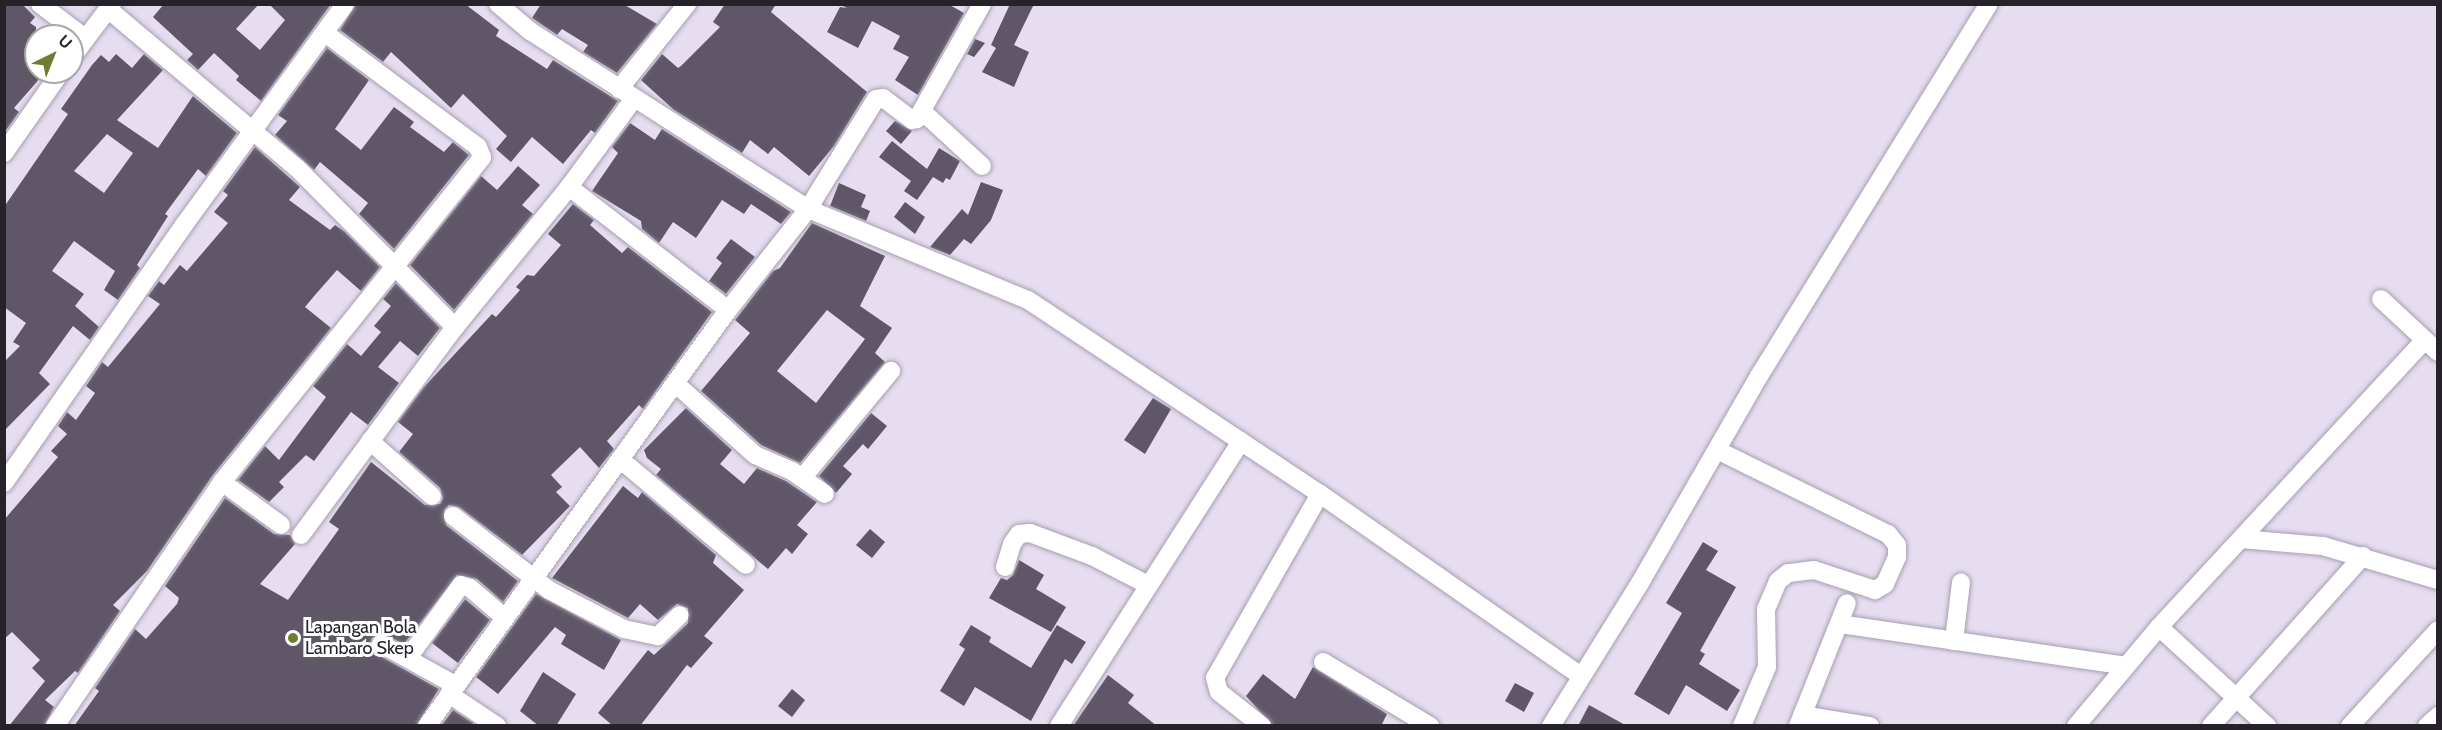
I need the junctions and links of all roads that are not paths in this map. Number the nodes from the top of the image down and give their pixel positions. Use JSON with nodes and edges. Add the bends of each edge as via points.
{"nodes":[{"id":1,"x":40,"y":4,"type":"edge"},
{"id":2,"x":345,"y":4,"type":"edge"},
{"id":3,"x":687,"y":4,"type":"edge"},
{"id":4,"x":981,"y":4,"type":"edge"},
{"id":5,"x":1989,"y":4,"type":"edge"},
{"id":6,"x":110,"y":7,"type":"edge"},
{"id":7,"x":510,"y":8,"type":"edge"},
{"id":8,"x":325,"y":33,"type":"junction"},
{"id":9,"x":85,"y":38,"type":"joint"},
{"id":10,"x":53,"y":84,"type":"edge"},
{"id":11,"x":619,"y":88,"type":"junction"},
{"id":12,"x":633,"y":100,"type":"junction"},
{"id":13,"x":923,"y":112,"type":"junction"},
{"id":14,"x":252,"y":130,"type":"junction"},
{"id":15,"x":4,"y":153,"type":"edge"},
{"id":16,"x":982,"y":166,"type":"dead end"},
{"id":17,"x":569,"y":187,"type":"junction"},
{"id":18,"x":807,"y":209,"type":"junction"},
{"id":19,"x":393,"y":264,"type":"junction"},
{"id":20,"x":2380,"y":299,"type":"dead end"},
{"id":21,"x":728,"y":310,"type":"junction"},
{"id":22,"x":455,"y":327,"type":"junction"},
{"id":23,"x":2431,"y":346,"type":"edge"},
{"id":24,"x":891,"y":371,"type":"dead end"},
{"id":25,"x":676,"y":384,"type":"junction"},
{"id":26,"x":370,"y":441,"type":"junction"},
{"id":27,"x":1241,"y":441,"type":"junction"},
{"id":28,"x":1717,"y":450,"type":"junction"},
{"id":29,"x":621,"y":460,"type":"junction"},
{"id":30,"x":803,"y":477,"type":"junction"},
{"id":31,"x":222,"y":482,"type":"junction"},
{"id":32,"x":4,"y":483,"type":"edge"},
{"id":33,"x":825,"y":494,"type":"dead end"},
{"id":34,"x":1320,"y":494,"type":"junction"},
{"id":35,"x":432,"y":496,"type":"dead end"},
{"id":36,"x":453,"y":516,"type":"dead end"},
{"id":37,"x":280,"y":525,"type":"dead end"},
{"id":38,"x":301,"y":535,"type":"dead end"},
{"id":39,"x":2241,"y":539,"type":"junction"},
{"id":40,"x":2363,"y":556,"type":"junction"},
{"id":41,"x":747,"y":565,"type":"dead end"},
{"id":42,"x":1005,"y":567,"type":"dead end"},
{"id":43,"x":534,"y":580,"type":"junction"},
{"id":44,"x":2438,"y":580,"type":"edge"},
{"id":45,"x":1961,"y":582,"type":"dead end"},
{"id":46,"x":1148,"y":585,"type":"junction"},
{"id":47,"x":1847,"y":603,"type":"dead end"},
{"id":48,"x":680,"y":615,"type":"dead end"},
{"id":49,"x":506,"y":618,"type":"junction"},
{"id":50,"x":1839,"y":624,"type":"junction"},
{"id":51,"x":2159,"y":627,"type":"junction"},
{"id":52,"x":2438,"y":630,"type":"edge"},
{"id":53,"x":1954,"y":641,"type":"junction"},
{"id":54,"x":381,"y":644,"type":"dead end"},
{"id":55,"x":408,"y":658,"type":"junction"},
{"id":56,"x":1323,"y":662,"type":"dead end"},
{"id":57,"x":2126,"y":666,"type":"junction"},
{"id":58,"x":1581,"y":676,"type":"junction"},
{"id":59,"x":452,"y":690,"type":"junction"},
{"id":60,"x":2236,"y":697,"type":"junction"},
{"id":61,"x":2438,"y":716,"type":"edge"},
{"id":62,"x":1800,"y":721,"type":"edge"},
{"id":63,"x":55,"y":726,"type":"edge"},
{"id":64,"x":427,"y":726,"type":"edge"},
{"id":65,"x":497,"y":726,"type":"edge"},
{"id":66,"x":1059,"y":726,"type":"edge"},
{"id":67,"x":1262,"y":726,"type":"edge"},
{"id":68,"x":1430,"y":726,"type":"edge"},
{"id":69,"x":1551,"y":726,"type":"edge"},
{"id":70,"x":1742,"y":726,"type":"edge"},
{"id":71,"x":1870,"y":726,"type":"edge"},
{"id":72,"x":2076,"y":726,"type":"edge"},
{"id":73,"x":2211,"y":726,"type":"edge"},
{"id":74,"x":2267,"y":726,"type":"edge"},
{"id":75,"x":2350,"y":726,"type":"edge"},
{"id":76,"x":2427,"y":726,"type":"edge"}],
"edges":[{"from":1,"to":9,"type":"street"},
{"from":2,"to":8,"type":"street"},
{"from":3,"to":11,"type":"street"},
{"from":4,"to":13,"type":"street"},
{"from":5,"to":28,"type":"street"},
{"from":6,"to":9,"type":"street"},
{"from":6,"to":14,"type":"street"},
{"from":7,"to":11,"type":"street","via":[[530,31]]},
{"from":8,"to":14,"type":"street"},
{"from":8,"to":19,"type":"street","via":[[482,152],[478,165]]},
{"from":10,"to":15,"type":"street"},
{"from":11,"to":12,"type":"street"},
{"from":12,"to":17,"type":"street"},
{"from":12,"to":18,"type":"street","via":[[710,144]]},
{"from":13,"to":16,"type":"street"},
{"from":13,"to":18,"type":"street","via":[[912,120],[883,98],[876,99]]},
{"from":14,"to":19,"type":"street","via":[[297,168]]},
{"from":14,"to":32,"type":"street"},
{"from":17,"to":21,"type":"street"},
{"from":17,"to":22,"type":"street"},
{"from":18,"to":21,"type":"street"},
{"from":18,"to":27,"type":"street","via":[[1028,300]]},
{"from":19,"to":22,"type":"street"},
{"from":19,"to":31,"type":"street"},
{"from":20,"to":23,"type":"street"},
{"from":21,"to":25,"type":"street"},
{"from":22,"to":26,"type":"street"},
{"from":23,"to":39,"type":"street"},
{"from":24,"to":30,"type":"street"},
{"from":25,"to":29,"type":"street"},
{"from":25,"to":30,"type":"street","via":[[755,455]]},
{"from":26,"to":35,"type":"street"},
{"from":26,"to":38,"type":"street"},
{"from":27,"to":34,"type":"street"},
{"from":27,"to":46,"type":"street"},
{"from":28,"to":58,"type":"street"},
{"from":28,"to":70,"type":"street","via":[[1888,534],[1897,545],[1897,557],[1885,584],[1875,590],[1814,570],[1788,573],[1778,581],[1766,609],[1767,667]]},
{"from":29,"to":41,"type":"street"},
{"from":29,"to":43,"type":"street"},
{"from":30,"to":33,"type":"street"},
{"from":31,"to":37,"type":"street"},
{"from":31,"to":63,"type":"street"},
{"from":34,"to":58,"type":"street"},
{"from":34,"to":67,"type":"street","via":[[1215,678],[1219,692]]},
{"from":36,"to":43,"type":"street"},
{"from":39,"to":40,"type":"street","via":[[2323,546]]},
{"from":39,"to":51,"type":"street"},
{"from":40,"to":44,"type":"street"},
{"from":40,"to":60,"type":"street"},
{"from":42,"to":46,"type":"street","via":[[1019,534],[1030,533],[1092,556]]},
{"from":43,"to":48,"type":"street","via":[[591,614],[650,636],[658,636]]},
{"from":43,"to":49,"type":"street"},
{"from":45,"to":53,"type":"street"},
{"from":46,"to":66,"type":"street"},
{"from":47,"to":50,"type":"street"},
{"from":49,"to":55,"type":"street","via":[[461,585]]},
{"from":49,"to":59,"type":"street"},
{"from":50,"to":53,"type":"street"},
{"from":50,"to":62,"type":"street"},
{"from":51,"to":57,"type":"street"},
{"from":51,"to":60,"type":"street"},
{"from":52,"to":75,"type":"street"},
{"from":53,"to":57,"type":"street"},
{"from":54,"to":55,"type":"street"},
{"from":55,"to":59,"type":"street"},
{"from":56,"to":68,"type":"street"},
{"from":57,"to":72,"type":"street"},
{"from":58,"to":69,"type":"street"},
{"from":59,"to":64,"type":"street"},
{"from":59,"to":65,"type":"street"},
{"from":60,"to":73,"type":"street"},
{"from":60,"to":74,"type":"street"},
{"from":61,"to":76,"type":"street"},
{"from":62,"to":71,"type":"street"}]}
